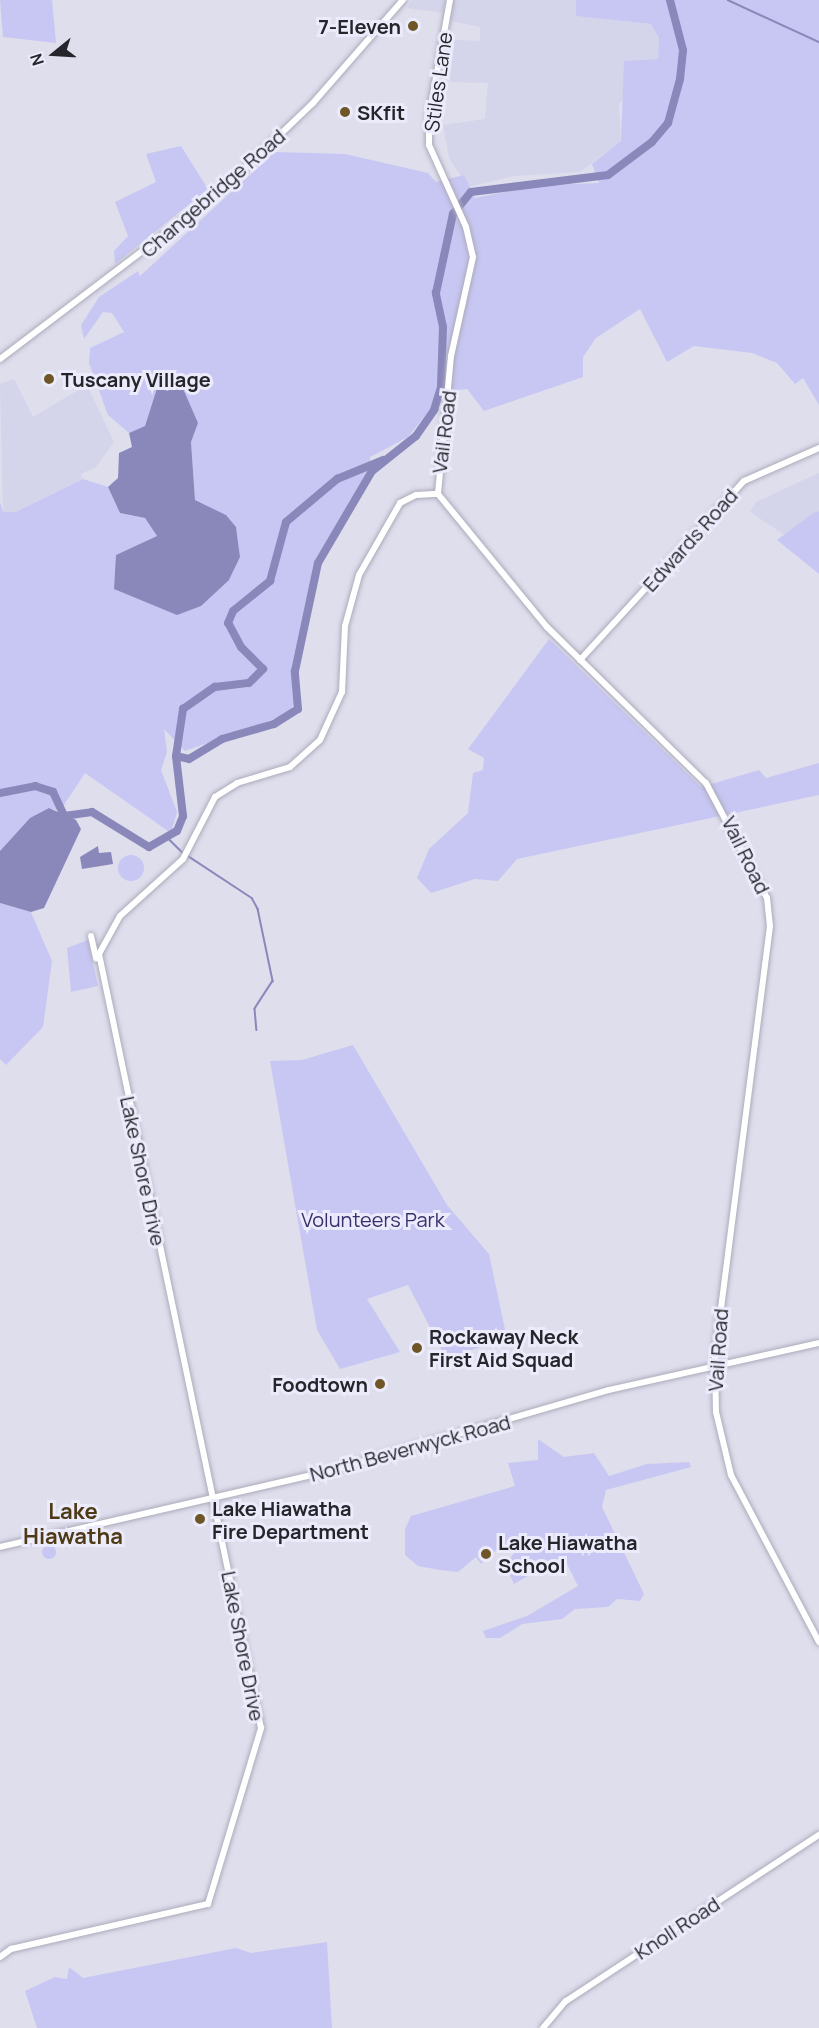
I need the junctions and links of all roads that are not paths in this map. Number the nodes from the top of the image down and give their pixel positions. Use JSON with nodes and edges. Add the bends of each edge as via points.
{"nodes":[{"id":1,"x":403,"y":0,"type":"edge"},
{"id":2,"x":450,"y":0,"type":"edge"},
{"id":3,"x":435,"y":163,"type":"joint"},
{"id":4,"x":0,"y":359,"type":"edge"},
{"id":5,"x":819,"y":448,"type":"edge"},
{"id":6,"x":438,"y":494,"type":"junction"},
{"id":7,"x":580,"y":660,"type":"junction"},
{"id":8,"x":91,"y":936,"type":"dead end"},
{"id":9,"x":97,"y":961,"type":"junction"},
{"id":10,"x":819,"y":1343,"type":"edge"},
{"id":11,"x":714,"y":1367,"type":"junction"},
{"id":12,"x":212,"y":1497,"type":"junction"},
{"id":13,"x":0,"y":1547,"type":"edge"},
{"id":14,"x":819,"y":1642,"type":"edge"},
{"id":15,"x":819,"y":1835,"type":"edge"},
{"id":16,"x":0,"y":1957,"type":"edge"},
{"id":17,"x":543,"y":2028,"type":"edge"}],
"edges":[{"from":1,"to":4,"type":"street","name":"Changebridge Road","via":[[313,103],[221,191]]},
{"from":2,"to":3,"type":"street","name":"Stiles Lane","via":[[429,117]]},
{"from":3,"to":6,"type":"street","name":"Vail Road","via":[[464,220],[473,266],[451,356]]},
{"from":5,"to":7,"type":"street","name":"Edwards Road","via":[[744,481]]},
{"from":6,"to":7,"type":"street","name":"Vail Road"},
{"from":6,"to":9,"type":"street","via":[[411,496],[398,506],[359,575],[345,626],[342,692],[320,740],[290,767],[220,792],[205,812],[183,859],[120,916]]},
{"from":7,"to":11,"type":"street","name":"Vail Road","via":[[716,795],[770,907]]},
{"from":8,"to":9,"type":"street","name":"Lake Shore Drive"},
{"from":9,"to":12,"type":"street","name":"Lake Shore Drive"},
{"from":10,"to":11,"type":"street","name":"North Beverwyck Road"},
{"from":11,"to":12,"type":"street","name":"North Beverwyck Road","via":[[624,1386],[423,1447]]},
{"from":11,"to":14,"type":"street","name":"Vail Road","via":[[726,1463]]},
{"from":12,"to":13,"type":"street","name":"North Beverwyck Road"},
{"from":12,"to":16,"type":"street","name":"Lake Shore Drive","via":[[261,1728],[212,1899],[196,1909],[11,1949]]},
{"from":15,"to":17,"type":"street","name":"Knoll Road","via":[[566,2001]]}]}
